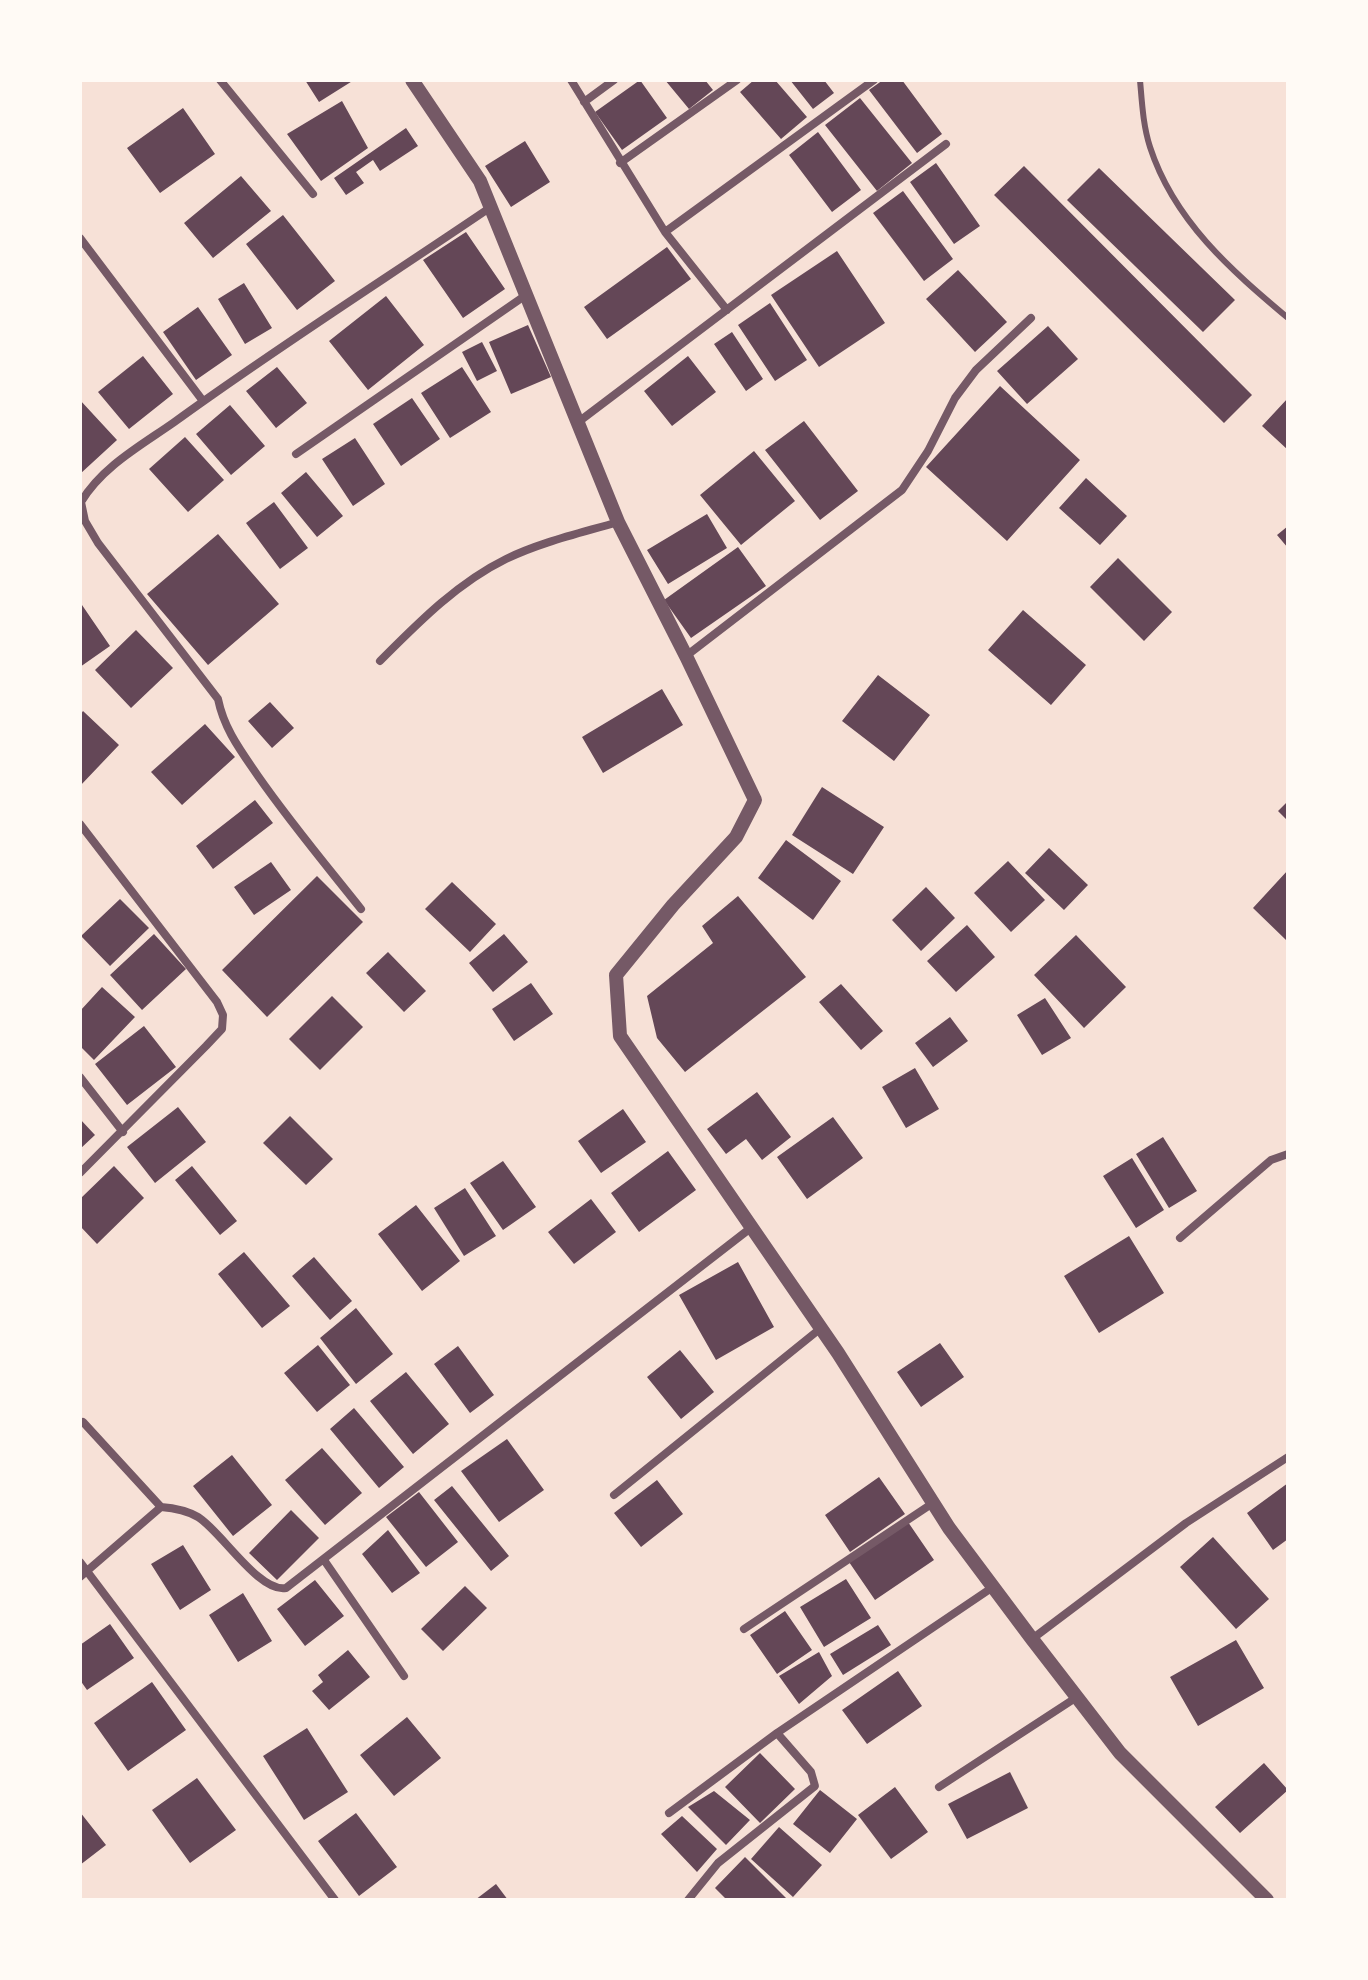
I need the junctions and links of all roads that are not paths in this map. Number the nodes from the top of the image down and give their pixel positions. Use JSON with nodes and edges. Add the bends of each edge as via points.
{"nodes":[{"id":1,"x":220,"y":80,"type":"edge"},
{"id":2,"x":412,"y":80,"type":"edge"},
{"id":3,"x":571,"y":80,"type":"edge"},
{"id":4,"x":614,"y":80,"type":"edge"},
{"id":5,"x":737,"y":80,"type":"edge"},
{"id":6,"x":874,"y":80,"type":"edge"},
{"id":7,"x":1140,"y":80,"type":"edge"},
{"id":8,"x":584,"y":102,"type":"junction"},
{"id":9,"x":946,"y":144,"type":"dead end"},
{"id":10,"x":620,"y":163,"type":"junction"},
{"id":11,"x":313,"y":194,"type":"dead end"},
{"id":12,"x":491,"y":207,"type":"junction"},
{"id":13,"x":665,"y":232,"type":"junction"},
{"id":14,"x":80,"y":238,"type":"edge"},
{"id":15,"x":526,"y":295,"type":"junction"},
{"id":16,"x":727,"y":310,"type":"junction"},
{"id":17,"x":1031,"y":318,"type":"dead end"},
{"id":18,"x":1288,"y":318,"type":"edge"},
{"id":19,"x":203,"y":401,"type":"junction"},
{"id":20,"x":577,"y":423,"type":"junction"},
{"id":21,"x":296,"y":454,"type":"dead end"},
{"id":22,"x":618,"y":522,"type":"junction"},
{"id":23,"x":686,"y":656,"type":"junction"},
{"id":24,"x":380,"y":661,"type":"dead end"},
{"id":25,"x":80,"y":824,"type":"edge"},
{"id":26,"x":361,"y":909,"type":"dead end"},
{"id":27,"x":80,"y":1077,"type":"edge"},
{"id":28,"x":123,"y":1132,"type":"junction"},
{"id":29,"x":1288,"y":1154,"type":"edge"},
{"id":30,"x":80,"y":1173,"type":"edge"},
{"id":31,"x":753,"y":1227,"type":"junction"},
{"id":32,"x":1180,"y":1238,"type":"dead end"},
{"id":33,"x":821,"y":1328,"type":"junction"},
{"id":34,"x":83,"y":1422,"type":"dead end"},
{"id":35,"x":1288,"y":1457,"type":"edge"},
{"id":36,"x":614,"y":1495,"type":"dead end"},
{"id":37,"x":933,"y":1503,"type":"junction"},
{"id":38,"x":161,"y":1507,"type":"junction"},
{"id":39,"x":324,"y":1560,"type":"junction"},
{"id":40,"x":80,"y":1562,"type":"edge"},
{"id":41,"x":83,"y":1573,"type":"edge"},
{"id":42,"x":993,"y":1587,"type":"junction"},
{"id":43,"x":744,"y":1629,"type":"dead end"},
{"id":44,"x":1032,"y":1639,"type":"junction"},
{"id":45,"x":404,"y":1676,"type":"dead end"},
{"id":46,"x":1077,"y":1697,"type":"junction"},
{"id":47,"x":777,"y":1733,"type":"junction"},
{"id":48,"x":939,"y":1787,"type":"dead end"},
{"id":49,"x":669,"y":1813,"type":"dead end"},
{"id":50,"x":335,"y":1900,"type":"edge"},
{"id":51,"x":688,"y":1900,"type":"edge"},
{"id":52,"x":1267,"y":1900,"type":"edge"}],
"edges":[{"from":1,"to":11,"type":"street"},
{"from":2,"to":12,"type":"street","via":[[480,181]]},
{"from":3,"to":8,"type":"street"},
{"from":4,"to":8,"type":"street"},
{"from":5,"to":10,"type":"street"},
{"from":6,"to":13,"type":"street"},
{"from":7,"to":18,"type":"lane","via":[[1150,147],[1184,214],[1212,251]]},
{"from":8,"to":10,"type":"street"},
{"from":9,"to":16,"type":"street"},
{"from":10,"to":13,"type":"street"},
{"from":12,"to":15,"type":"street"},
{"from":12,"to":19,"type":"street"},
{"from":13,"to":16,"type":"street"},
{"from":14,"to":19,"type":"street"},
{"from":15,"to":20,"type":"street"},
{"from":15,"to":21,"type":"street"},
{"from":16,"to":20,"type":"street"},
{"from":17,"to":23,"type":"street","via":[[976,370],[955,398],[902,490]]},
{"from":19,"to":26,"type":"street","via":[[91,486],[81,502],[85,521],[218,699],[231,737],[284,814]]},
{"from":20,"to":22,"type":"street"},
{"from":22,"to":23,"type":"street"},
{"from":22,"to":24,"type":"street","via":[[508,558],[480,573]]},
{"from":23,"to":31,"type":"street","via":[[755,800],[736,837],[616,975],[620,1036]]},
{"from":25,"to":28,"type":"street","via":[[192,966],[223,1015],[222,1029]]},
{"from":27,"to":28,"type":"street"},
{"from":28,"to":30,"type":"street"},
{"from":29,"to":32,"type":"street","via":[[1271,1160]]},
{"from":31,"to":33,"type":"street"},
{"from":31,"to":39,"type":"street"},
{"from":33,"to":36,"type":"street"},
{"from":33,"to":37,"type":"street"},
{"from":34,"to":38,"type":"street"},
{"from":35,"to":44,"type":"street","via":[[1186,1523]]},
{"from":37,"to":42,"type":"street"},
{"from":37,"to":43,"type":"street"},
{"from":38,"to":39,"type":"street","via":[[201,1519],[275,1588],[286,1588]]},
{"from":38,"to":41,"type":"street"},
{"from":39,"to":45,"type":"street"},
{"from":40,"to":41,"type":"street"},
{"from":41,"to":50,"type":"street"},
{"from":42,"to":44,"type":"street"},
{"from":42,"to":47,"type":"street"},
{"from":44,"to":46,"type":"street"},
{"from":46,"to":48,"type":"street"},
{"from":46,"to":52,"type":"street","via":[[1120,1753]]},
{"from":47,"to":49,"type":"street"},
{"from":47,"to":51,"type":"street","via":[[811,1772],[815,1786],[718,1863]]}]}
